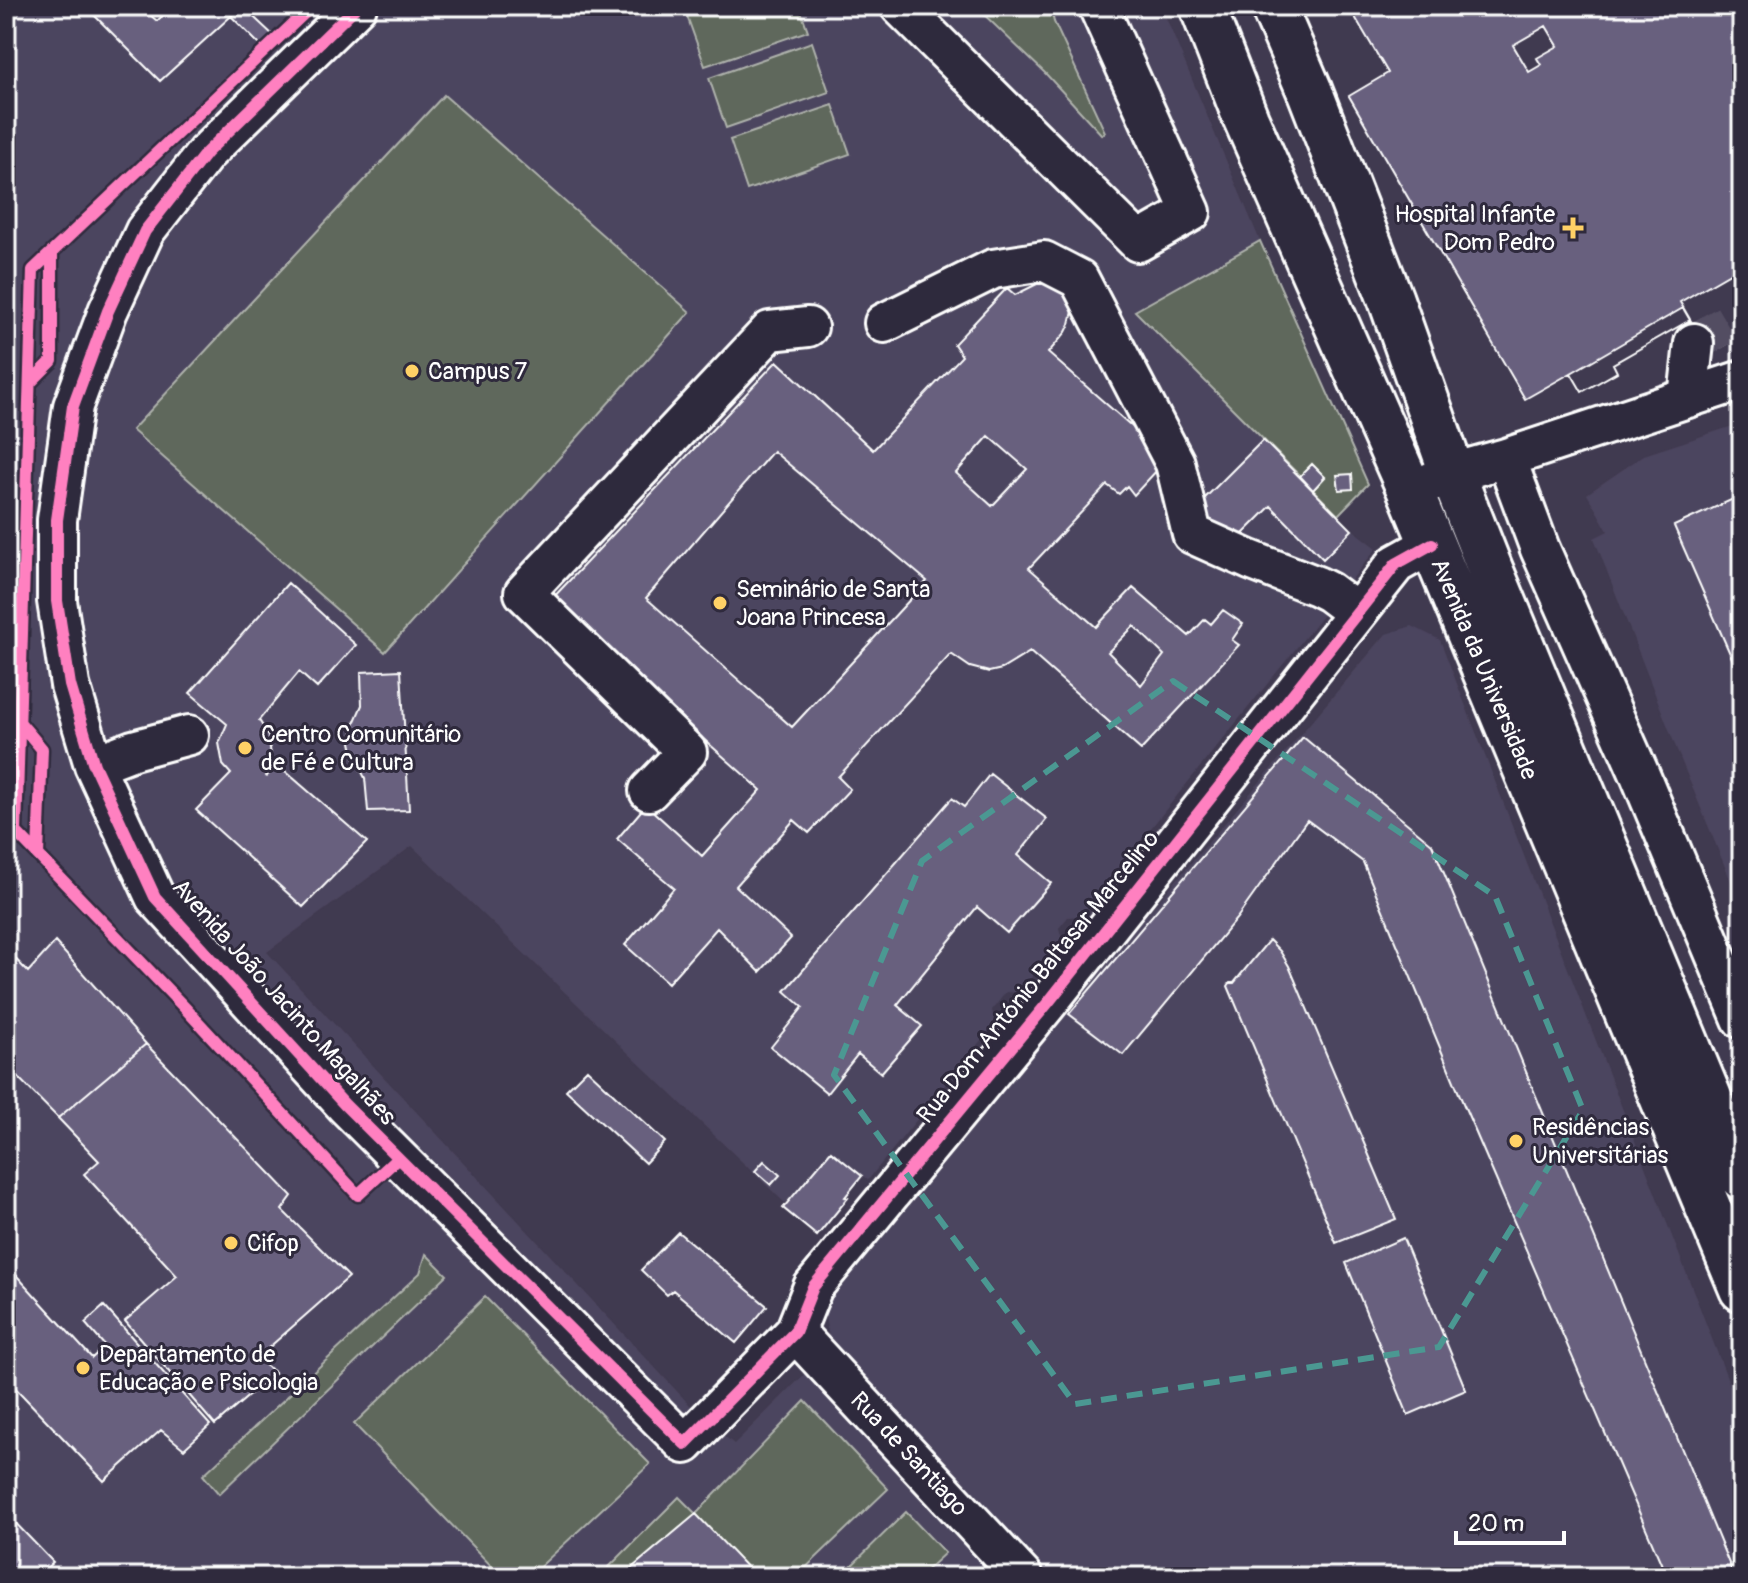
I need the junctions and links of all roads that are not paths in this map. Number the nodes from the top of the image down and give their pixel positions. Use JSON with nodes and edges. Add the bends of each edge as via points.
{"nodes":[{"id":1,"x":357,"y":6,"type":"edge"},
{"id":2,"x":900,"y":6,"type":"edge"},
{"id":3,"x":1098,"y":6,"type":"edge"},
{"id":4,"x":1202,"y":6,"type":"edge"},
{"id":5,"x":1273,"y":6,"type":"edge"},
{"id":6,"x":884,"y":323,"type":"dead end"},
{"id":7,"x":808,"y":327,"type":"dead end"},
{"id":8,"x":1694,"y":343,"type":"dead end"},
{"id":9,"x":1742,"y":380,"type":"edge"},
{"id":10,"x":1688,"y":398,"type":"junction"},
{"id":11,"x":1506,"y":458,"type":"junction"},
{"id":12,"x":1452,"y":473,"type":"junction"},
{"id":13,"x":1410,"y":491,"type":"junction"},
{"id":14,"x":1432,"y":544,"type":"junction"},
{"id":15,"x":1357,"y":613,"type":"junction"},
{"id":16,"x":189,"y":735,"type":"dead end"},
{"id":17,"x":94,"y":765,"type":"junction"},
{"id":18,"x":649,"y":791,"type":"dead end"},
{"id":19,"x":1742,"y":1019,"type":"edge"},
{"id":20,"x":1742,"y":1177,"type":"edge"},
{"id":21,"x":1742,"y":1289,"type":"edge"},
{"id":22,"x":795,"y":1332,"type":"junction"},
{"id":23,"x":685,"y":1444,"type":"joint"},
{"id":24,"x":1023,"y":1577,"type":"edge"}],
"edges":[{"from":1,"to":17,"type":"street","name":"Avenida João Jacinto Magalhães","via":[[206,153],[145,231],[73,406],[57,520],[57,601],[70,685]]},
{"from":2,"to":3,"type":"street","via":[[1138,242],[1191,212]]},
{"from":4,"to":13,"type":"main road","name":"Avenida da Universidade","via":[[1246,119]]},
{"from":5,"to":12,"type":"main road","name":"Avenida da Universidade","via":[[1391,300]]},
{"from":6,"to":15,"type":"street","via":[[993,269],[1044,261],[1079,279],[1175,463],[1192,534],[1317,586]]},
{"from":7,"to":18,"type":"street","via":[[770,331],[524,593],[687,752]]},
{"from":8,"to":10,"type":"street"},
{"from":9,"to":10,"type":"street"},
{"from":10,"to":11,"type":"street"},
{"from":11,"to":12,"type":"street"},
{"from":11,"to":19,"type":"street"},
{"from":12,"to":13,"type":"street"},
{"from":12,"to":20,"type":"main road","name":"Avenida da Universidade"},
{"from":13,"to":14,"type":"main road","name":"Avenida da Universidade"},
{"from":14,"to":15,"type":"street","name":"Rua Dom António Baltasar Marcelino","via":[[1396,564]]},
{"from":14,"to":21,"type":"main road","name":"Avenida da Universidade"},
{"from":15,"to":22,"type":"street","name":"Rua Dom António Baltasar Marcelino","via":[[1047,1004],[813,1287]]},
{"from":16,"to":17,"type":"street"},
{"from":17,"to":23,"type":"street","name":"Avenida João Jacinto Magalhães","via":[[155,897],[345,1105]]},
{"from":22,"to":23,"type":"street","name":"Rua Dom António Baltasar Marcelino"},
{"from":22,"to":24,"type":"street","name":"Rua de Santiago"}]}
